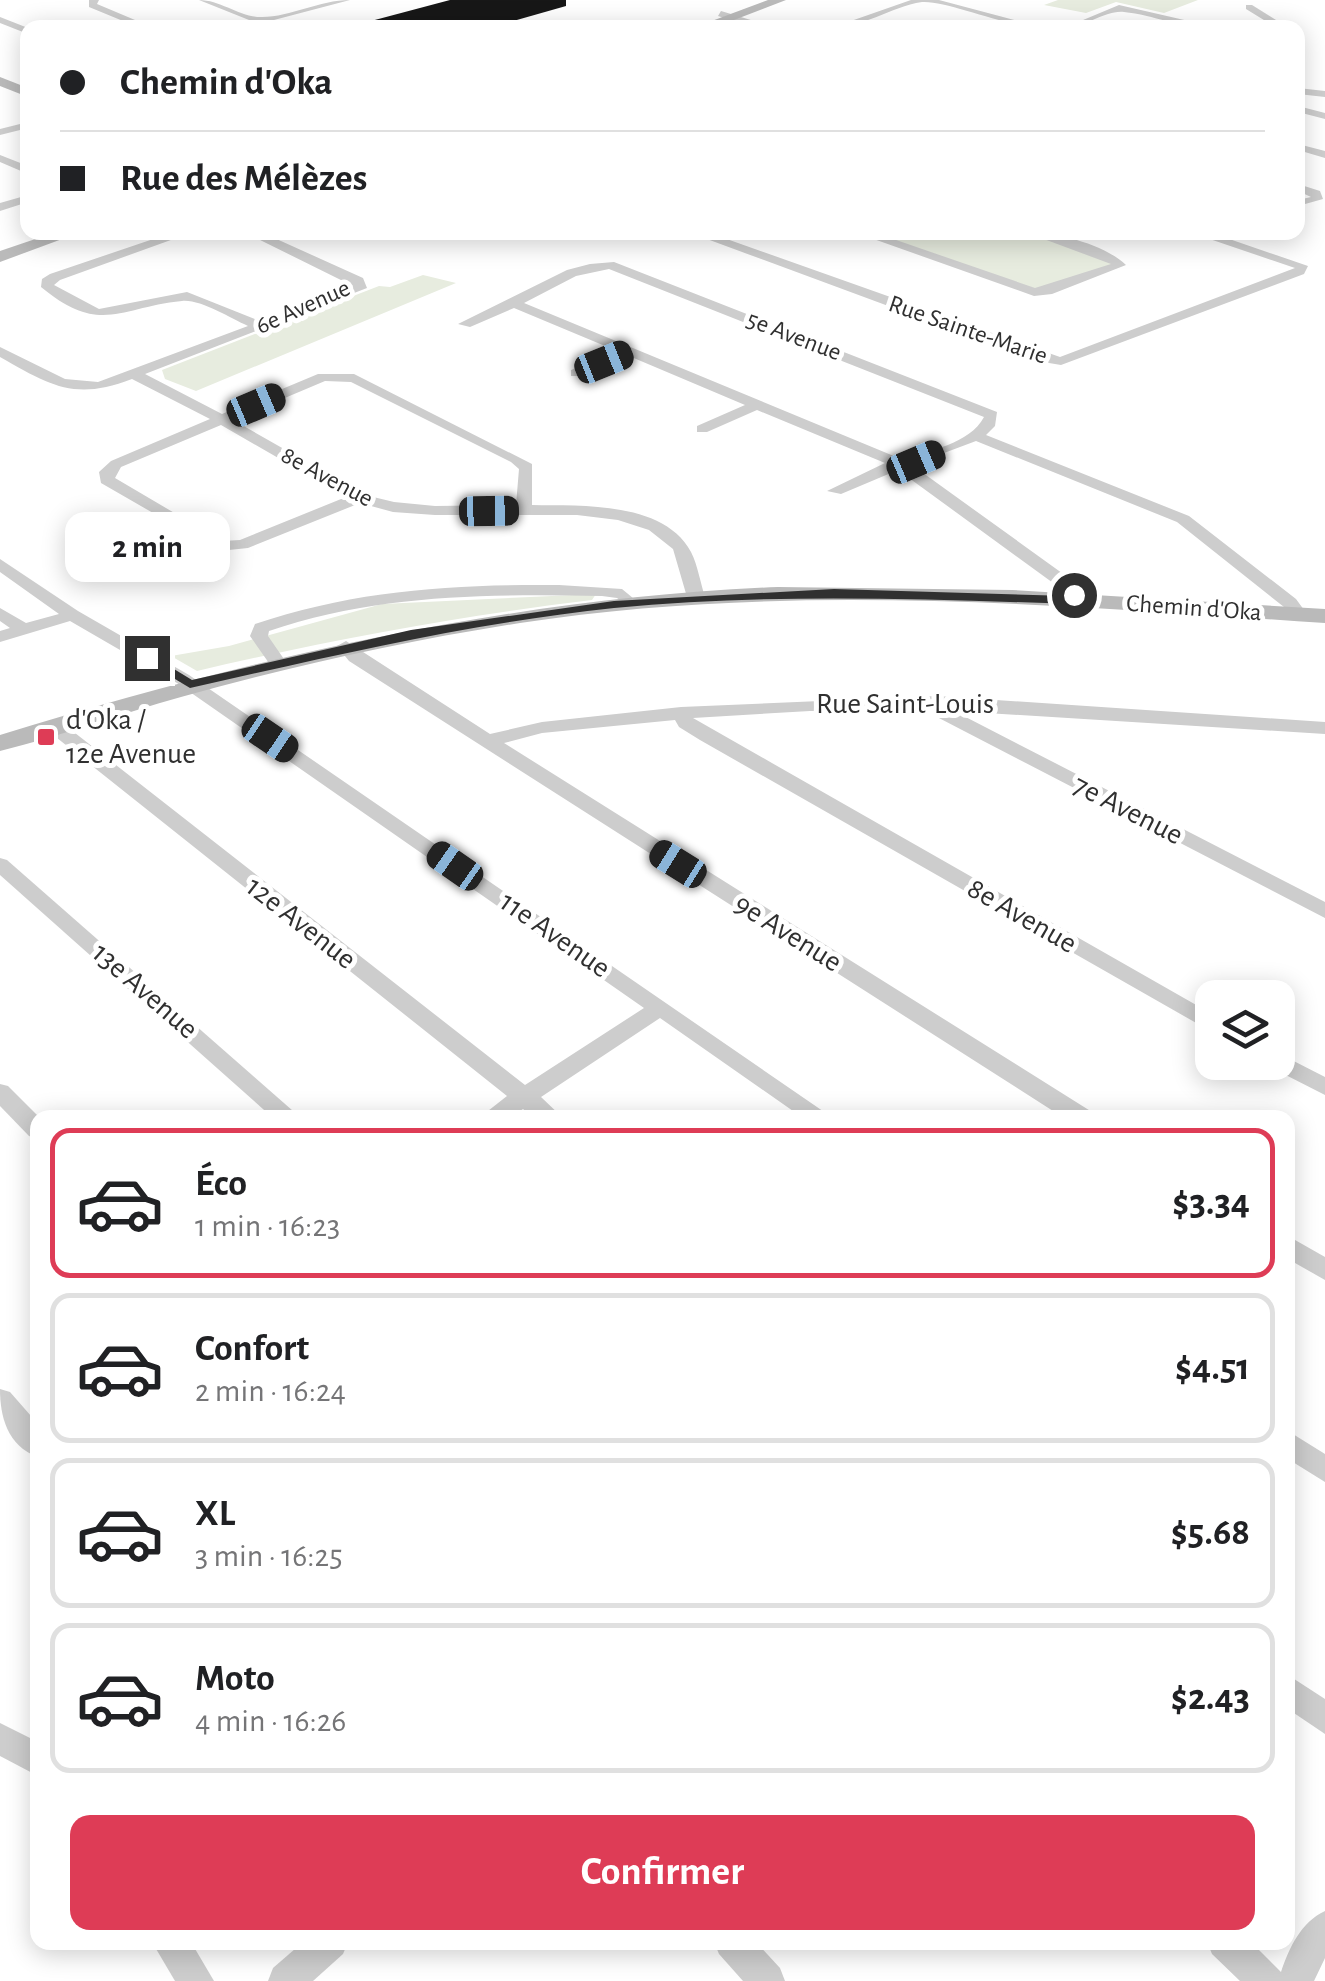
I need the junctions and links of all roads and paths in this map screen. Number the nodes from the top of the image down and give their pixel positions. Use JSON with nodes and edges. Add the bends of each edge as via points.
{"nodes":[{"id":1,"x":94,"y":0,"type":"edge"},
{"id":2,"x":204,"y":0,"type":"edge"},
{"id":3,"x":760,"y":0,"type":"edge"},
{"id":4,"x":780,"y":0,"type":"edge"},
{"id":5,"x":920,"y":0,"type":"edge"},
{"id":6,"x":928,"y":0,"type":"edge"},
{"id":7,"x":338,"y":1,"type":"edge"},
{"id":8,"x":1249,"y":7,"type":"dead end"},
{"id":9,"x":726,"y":15,"type":"junction"},
{"id":10,"x":129,"y":20,"type":"edge"},
{"id":11,"x":260,"y":20,"type":"joint"},
{"id":12,"x":707,"y":20,"type":"edge"},
{"id":13,"x":716,"y":20,"type":"edge"},
{"id":14,"x":742,"y":20,"type":"edge"},
{"id":15,"x":859,"y":20,"type":"edge"},
{"id":16,"x":1008,"y":20,"type":"edge"},
{"id":17,"x":1088,"y":20,"type":"edge"},
{"id":18,"x":1171,"y":20,"type":"edge"},
{"id":19,"x":1272,"y":20,"type":"edge"},
{"id":20,"x":20,"y":34,"type":"edge"},
{"id":21,"x":14,"y":36,"type":"dead end"},
{"id":22,"x":1305,"y":190,"type":"edge"},
{"id":23,"x":1305,"y":201,"type":"edge"},
{"id":24,"x":50,"y":240,"type":"edge"},
{"id":25,"x":163,"y":240,"type":"edge"},
{"id":26,"x":268,"y":240,"type":"edge"},
{"id":27,"x":716,"y":240,"type":"edge"},
{"id":28,"x":883,"y":240,"type":"edge"},
{"id":29,"x":1056,"y":240,"type":"edge"},
{"id":30,"x":1220,"y":240,"type":"edge"},
{"id":31,"x":0,"y":257,"type":"edge"},
{"id":32,"x":515,"y":304,"type":"junction"},
{"id":33,"x":465,"y":324,"type":"dead end"},
{"id":34,"x":260,"y":326,"type":"junction"},
{"id":35,"x":632,"y":350,"type":"junction"},
{"id":36,"x":0,"y":351,"type":"edge"},
{"id":37,"x":576,"y":373,"type":"dead end"},
{"id":38,"x":136,"y":375,"type":"junction"},
{"id":39,"x":758,"y":404,"type":"junction"},
{"id":40,"x":222,"y":419,"type":"junction"},
{"id":41,"x":702,"y":429,"type":"dead end"},
{"id":42,"x":976,"y":436,"type":"junction"},
{"id":43,"x":900,"y":464,"type":"junction"},
{"id":44,"x":835,"y":491,"type":"dead end"},
{"id":45,"x":360,"y":498,"type":"junction"},
{"id":46,"x":524,"y":510,"type":"junction"},
{"id":47,"x":0,"y":564,"type":"edge"},
{"id":48,"x":696,"y":598,"type":"junction"},
{"id":49,"x":1075,"y":600,"type":"junction"},
{"id":50,"x":630,"y":603,"type":"junction"},
{"id":51,"x":0,"y":613,"type":"edge"},
{"id":52,"x":1298,"y":614,"type":"junction"},
{"id":53,"x":72,"y":616,"type":"junction"},
{"id":54,"x":1325,"y":616,"type":"edge"},
{"id":55,"x":24,"y":630,"type":"junction"},
{"id":56,"x":0,"y":638,"type":"edge"},
{"id":57,"x":346,"y":646,"type":"junction"},
{"id":58,"x":277,"y":662,"type":"junction"},
{"id":59,"x":190,"y":684,"type":"junction"},
{"id":60,"x":937,"y":702,"type":"junction"},
{"id":61,"x":681,"y":713,"type":"junction"},
{"id":62,"x":54,"y":726,"type":"junction"},
{"id":63,"x":1325,"y":728,"type":"edge"},
{"id":64,"x":488,"y":742,"type":"junction"},
{"id":65,"x":0,"y":743,"type":"edge"},
{"id":66,"x":0,"y":864,"type":"edge"},
{"id":67,"x":1325,"y":911,"type":"edge"},
{"id":68,"x":660,"y":1008,"type":"junction"},
{"id":69,"x":1195,"y":1014,"type":"edge"},
{"id":70,"x":1295,"y":1070,"type":"edge"},
{"id":71,"x":1325,"y":1088,"type":"edge"},
{"id":72,"x":0,"y":1092,"type":"edge"},
{"id":73,"x":523,"y":1096,"type":"junction"},
{"id":74,"x":280,"y":1110,"type":"edge"},
{"id":75,"x":502,"y":1110,"type":"edge"},
{"id":76,"x":541,"y":1110,"type":"edge"},
{"id":77,"x":809,"y":1110,"type":"edge"},
{"id":78,"x":1069,"y":1110,"type":"edge"},
{"id":79,"x":30,"y":1122,"type":"edge"},
{"id":80,"x":1295,"y":1251,"type":"edge"},
{"id":81,"x":1325,"y":1270,"type":"edge"},
{"id":82,"x":0,"y":1400,"type":"edge"},
{"id":83,"x":30,"y":1436,"type":"edge"},
{"id":84,"x":1295,"y":1448,"type":"edge"},
{"id":85,"x":1325,"y":1470,"type":"edge"},
{"id":86,"x":1295,"y":1695,"type":"edge"},
{"id":87,"x":1325,"y":1719,"type":"edge"},
{"id":88,"x":0,"y":1738,"type":"edge"},
{"id":89,"x":30,"y":1755,"type":"edge"},
{"id":90,"x":1325,"y":1929,"type":"edge"},
{"id":91,"x":175,"y":1950,"type":"edge"},
{"id":92,"x":322,"y":1950,"type":"edge"},
{"id":93,"x":738,"y":1950,"type":"edge"},
{"id":94,"x":1233,"y":1950,"type":"edge"},
{"id":95,"x":196,"y":1981,"type":"edge"},
{"id":96,"x":286,"y":1981,"type":"edge"},
{"id":97,"x":767,"y":1981,"type":"edge"},
{"id":98,"x":1267,"y":1981,"type":"edge"},
{"id":99,"x":1296,"y":1981,"type":"edge"}],
"edges":[{"from":1,"to":10,"type":"street","via":[[92,6]]},
{"from":2,"to":11,"type":"street"},
{"from":3,"to":9,"type":"main road"},
{"from":4,"to":9,"type":"main road"},
{"from":5,"to":15,"type":"street"},
{"from":6,"to":16,"type":"street"},
{"from":7,"to":11,"type":"street"},
{"from":8,"to":19,"type":"street"},
{"from":9,"to":12,"type":"main road"},
{"from":9,"to":13,"type":"main road"},
{"from":9,"to":14,"type":"street"},
{"from":17,"to":18,"type":"street","via":[[1119,8]]},
{"from":20,"to":21,"type":"street"},
{"from":22,"to":23,"type":"street","via":[[1318,198]]},
{"from":24,"to":31,"type":"main road"},
{"from":25,"to":34,"type":"street","via":[[55,277],[48,288],[108,314],[187,296]]},
{"from":26,"to":34,"type":"street","name":"6e Avenue","via":[[358,281],[360,288]]},
{"from":27,"to":30,"type":"street","name":"Rue Sainte-Marie","via":[[1061,361],[1302,266]]},
{"from":28,"to":29,"type":"street","via":[[1034,292],[1120,266]]},
{"from":32,"to":33,"type":"street"},
{"from":32,"to":35,"type":"street"},
{"from":32,"to":42,"type":"street","name":"5e Avenue","via":[[594,265],[610,265],[989,412],[993,420]]},
{"from":34,"to":38,"type":"street","name":"6e Avenue"},
{"from":35,"to":37,"type":"street"},
{"from":35,"to":39,"type":"street"},
{"from":36,"to":38,"type":"street","via":[[68,387]]},
{"from":38,"to":40,"type":"street","name":"8e Avenue"},
{"from":39,"to":41,"type":"street"},
{"from":39,"to":43,"type":"street"},
{"from":40,"to":45,"type":"street","name":"8e Avenue"},
{"from":40,"to":45,"type":"street","via":[[116,464],[107,480],[219,546],[242,545]]},
{"from":40,"to":46,"type":"street","via":[[323,377],[354,378],[527,467]]},
{"from":42,"to":43,"type":"street"},
{"from":42,"to":52,"type":"street","via":[[1183,519]]},
{"from":43,"to":44,"type":"street"},
{"from":43,"to":49,"type":"street","via":[[1067,585]]},
{"from":45,"to":46,"type":"street","name":"8e Avenue","via":[[419,512]]},
{"from":46,"to":48,"type":"street","name":"8e Avenue","via":[[612,514],[656,528],[683,552]]},
{"from":47,"to":53,"type":"street","name":"11e Avenue"},
{"from":48,"to":49,"type":"main road","name":"Chemin d'Oka","via":[[877,592]]},
{"from":48,"to":50,"type":"main road","name":"Chemin d'Oka"},
{"from":49,"to":52,"type":"main road","name":"Chemin d'Oka"},
{"from":50,"to":57,"type":"main road","name":"Chemin d'Oka"},
{"from":50,"to":58,"type":"street","via":[[602,590],[384,596],[261,628],[258,636]]},
{"from":51,"to":55,"type":"street"},
{"from":52,"to":54,"type":"main road","name":"Chemin d'Oka"},
{"from":53,"to":55,"type":"street"},
{"from":53,"to":59,"type":"street","name":"11e Avenue"},
{"from":55,"to":56,"type":"street"},
{"from":57,"to":58,"type":"main road","name":"Chemin d'Oka"},
{"from":57,"to":64,"type":"street","name":"9e Avenue"},
{"from":58,"to":59,"type":"main road","name":"Chemin d'Oka"},
{"from":59,"to":62,"type":"main road","name":"Chemin d'Oka"},
{"from":59,"to":68,"type":"street","name":"11e Avenue"},
{"from":60,"to":61,"type":"street","name":"Rue Saint-Louis"},
{"from":60,"to":63,"type":"street","name":"Rue Saint-Louis"},
{"from":60,"to":67,"type":"street","name":"7e Avenue","via":[[940,710],[1006,746]]},
{"from":61,"to":64,"type":"street","name":"Rue Saint-Louis","via":[[518,732]]},
{"from":61,"to":69,"type":"street","name":"8e Avenue","via":[[689,726]]},
{"from":62,"to":65,"type":"main road","name":"Chemin d'Oka"},
{"from":62,"to":73,"type":"street","name":"12e Avenue"},
{"from":64,"to":78,"type":"street","name":"9e Avenue"},
{"from":66,"to":74,"type":"street","name":"13e Avenue"},
{"from":68,"to":73,"type":"street"},
{"from":68,"to":77,"type":"street","name":"11e Avenue"},
{"from":70,"to":71,"type":"street"},
{"from":72,"to":79,"type":"street"},
{"from":73,"to":75,"type":"street"},
{"from":73,"to":76,"type":"street","name":"12e Avenue"},
{"from":80,"to":81,"type":"street"},
{"from":82,"to":83,"type":"street"},
{"from":84,"to":85,"type":"street"},
{"from":86,"to":87,"type":"street"},
{"from":88,"to":89,"type":"street"},
{"from":90,"to":99,"type":"street"},
{"from":91,"to":95,"type":"street"},
{"from":92,"to":96,"type":"street"},
{"from":93,"to":97,"type":"street"},
{"from":94,"to":98,"type":"street"}]}
